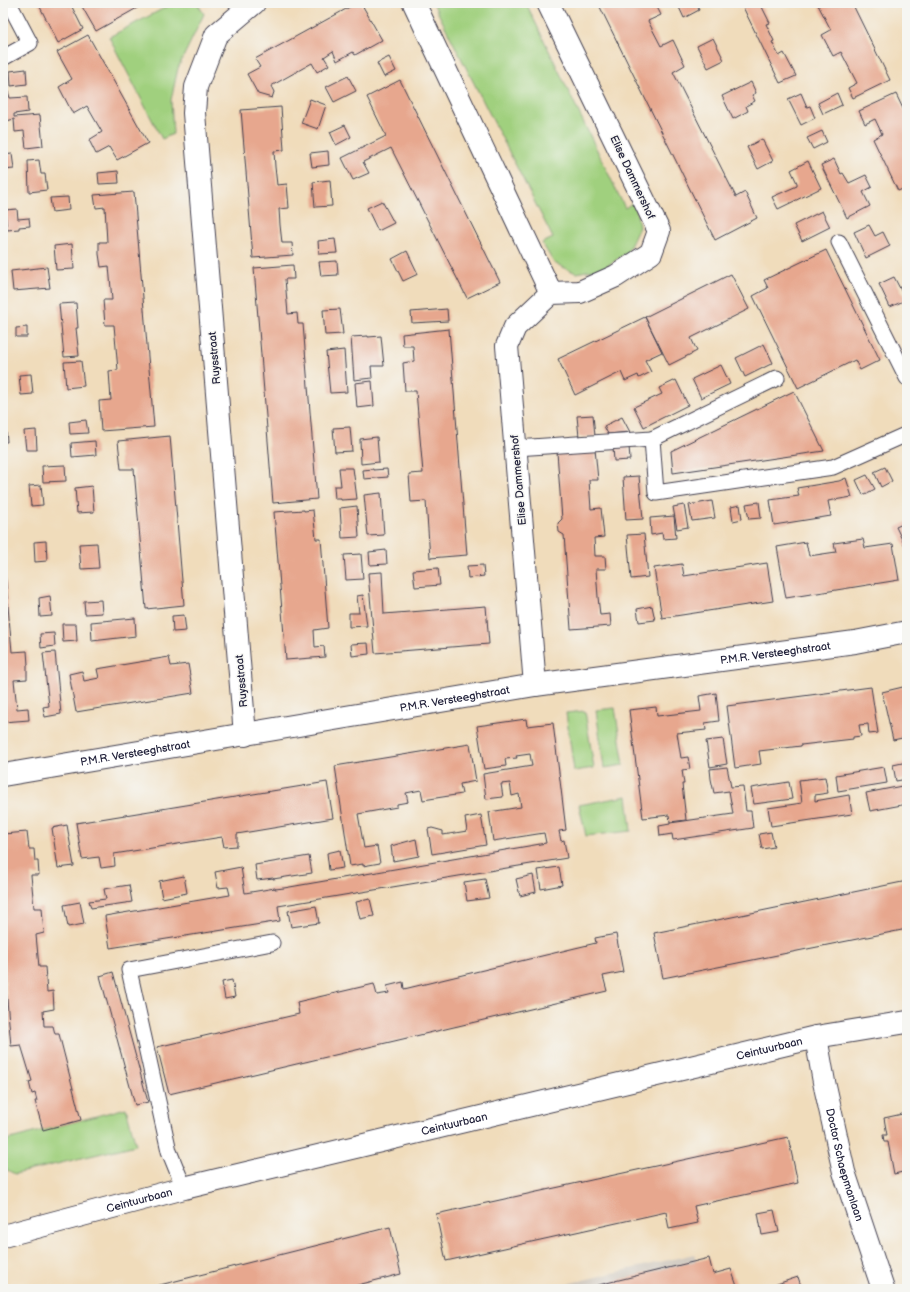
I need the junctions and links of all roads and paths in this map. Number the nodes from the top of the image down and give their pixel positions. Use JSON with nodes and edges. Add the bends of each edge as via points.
{"nodes":[{"id":1,"x":9,"y":3,"type":"edge"},
{"id":2,"x":254,"y":3,"type":"edge"},
{"id":3,"x":414,"y":3,"type":"edge"},
{"id":4,"x":548,"y":3,"type":"edge"},
{"id":5,"x":3,"y":58,"type":"edge"},
{"id":6,"x":839,"y":242,"type":"dead end"},
{"id":7,"x":551,"y":293,"type":"junction"},
{"id":8,"x":903,"y":361,"type":"edge"},
{"id":9,"x":776,"y":378,"type":"dead end"},
{"id":10,"x":907,"y":378,"type":"edge"},
{"id":11,"x":907,"y":434,"type":"edge"},
{"id":12,"x":652,"y":439,"type":"junction"},
{"id":13,"x":516,"y":448,"type":"junction"},
{"id":14,"x":907,"y":632,"type":"edge"},
{"id":15,"x":535,"y":685,"type":"junction"},
{"id":16,"x":246,"y":735,"type":"junction"},
{"id":17,"x":3,"y":775,"type":"edge"},
{"id":18,"x":272,"y":943,"type":"dead end"},
{"id":19,"x":907,"y":1022,"type":"edge"},
{"id":20,"x":816,"y":1037,"type":"junction"},
{"id":21,"x":184,"y":1188,"type":"junction"},
{"id":22,"x":3,"y":1236,"type":"edge"},
{"id":23,"x":883,"y":1289,"type":"edge"}],
"edges":[{"from":1,"to":5,"type":"lane","via":[[30,43]]},
{"from":2,"to":16,"type":"street","name":"Ruysstraat","via":[[216,35],[196,87],[194,113]]},
{"from":3,"to":7,"type":"street"},
{"from":4,"to":7,"type":"street","name":"Elise Dammershof","via":[[659,231],[651,253],[616,276],[580,292]]},
{"from":6,"to":8,"type":"lane"},
{"from":7,"to":13,"type":"street","name":"Elise Dammershof","via":[[515,327],[507,346]]},
{"from":8,"to":10,"type":"lane"},
{"from":9,"to":12,"type":"lane"},
{"from":11,"to":12,"type":"lane","via":[[833,467],[656,493]]},
{"from":12,"to":13,"type":"lane"},
{"from":13,"to":15,"type":"street","name":"Elise Dammershof"},
{"from":14,"to":15,"type":"street","name":"P.M.R. Versteeghstraat","via":[[847,643]]},
{"from":15,"to":16,"type":"street","name":"P.M.R. Versteeghstraat"},
{"from":16,"to":17,"type":"street","name":"P.M.R. Versteeghstraat"},
{"from":18,"to":21,"type":"lane","via":[[129,970],[169,1151]]},
{"from":19,"to":20,"type":"street","name":"Ceintuurbaan"},
{"from":20,"to":21,"type":"street","name":"Ceintuurbaan"},
{"from":20,"to":23,"type":"street","name":"Doctor Schaepmanlaan","via":[[844,1172]]},
{"from":21,"to":22,"type":"street","name":"Ceintuurbaan"}]}
